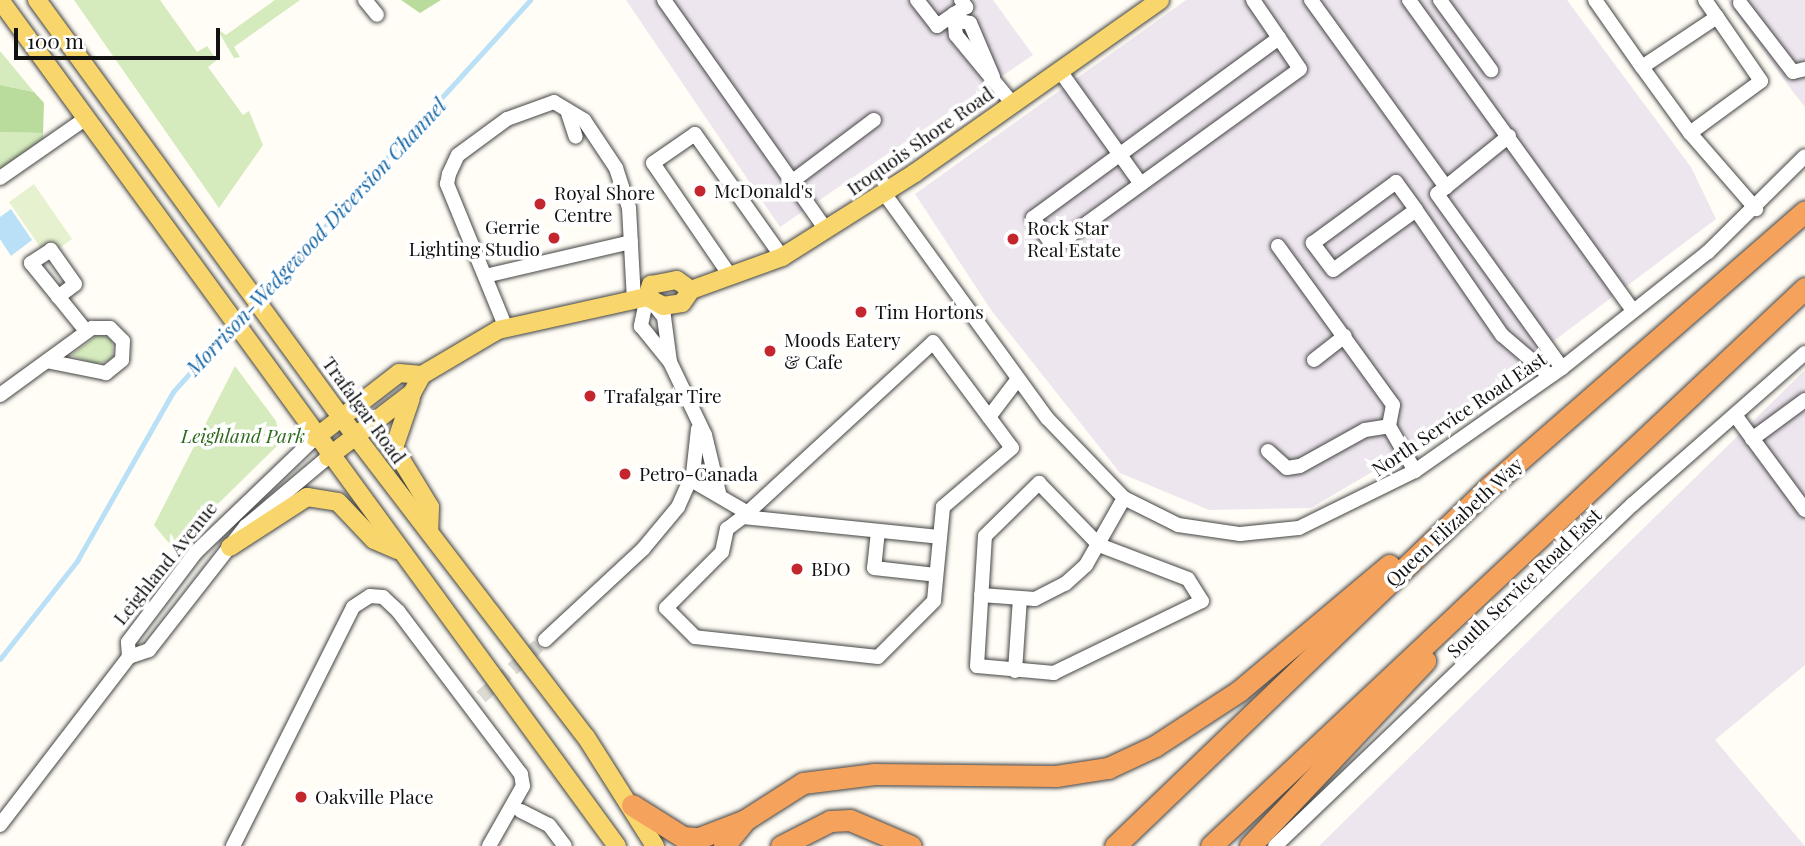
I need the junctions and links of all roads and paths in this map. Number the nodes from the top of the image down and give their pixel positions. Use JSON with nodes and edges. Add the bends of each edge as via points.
{"nodes":[{"id":1,"x":1,"y":0,"type":"edge"},
{"id":2,"x":37,"y":0,"type":"edge"},
{"id":3,"x":365,"y":0,"type":"edge"},
{"id":4,"x":664,"y":0,"type":"edge"},
{"id":5,"x":917,"y":0,"type":"edge"},
{"id":6,"x":961,"y":0,"type":"edge"},
{"id":7,"x":1160,"y":0,"type":"edge"},
{"id":8,"x":1253,"y":0,"type":"edge"},
{"id":9,"x":1311,"y":0,"type":"edge"},
{"id":10,"x":1409,"y":0,"type":"edge"},
{"id":11,"x":1440,"y":0,"type":"edge"},
{"id":12,"x":1595,"y":0,"type":"edge"},
{"id":13,"x":1705,"y":0,"type":"edge"},
{"id":14,"x":1740,"y":3,"type":"dead end"},
{"id":15,"x":377,"y":15,"type":"dead end"},
{"id":16,"x":1717,"y":17,"type":"junction"},
{"id":17,"x":956,"y":18,"type":"junction"},
{"id":18,"x":1279,"y":38,"type":"junction"},
{"id":19,"x":1642,"y":67,"type":"junction"},
{"id":20,"x":1805,"y":69,"type":"edge"},
{"id":21,"x":1492,"y":70,"type":"dead end"},
{"id":22,"x":1060,"y":71,"type":"junction"},
{"id":23,"x":1012,"y":103,"type":"junction"},
{"id":24,"x":567,"y":110,"type":"junction"},
{"id":25,"x":85,"y":119,"type":"junction"},
{"id":26,"x":874,"y":120,"type":"dead end"},
{"id":27,"x":1690,"y":133,"type":"junction"},
{"id":28,"x":1509,"y":136,"type":"junction"},
{"id":29,"x":576,"y":137,"type":"dead end"},
{"id":30,"x":1120,"y":154,"type":"junction"},
{"id":31,"x":1805,"y":156,"type":"edge"},
{"id":32,"x":0,"y":178,"type":"edge"},
{"id":33,"x":793,"y":180,"type":"junction"},
{"id":34,"x":1141,"y":184,"type":"junction"},
{"id":35,"x":1446,"y":187,"type":"junction"},
{"id":36,"x":884,"y":192,"type":"junction"},
{"id":37,"x":1756,"y":209,"type":"junction"},
{"id":38,"x":1416,"y":210,"type":"junction"},
{"id":39,"x":1805,"y":211,"type":"edge"},
{"id":40,"x":827,"y":230,"type":"junction"},
{"id":41,"x":631,"y":242,"type":"junction"},
{"id":42,"x":1278,"y":246,"type":"dead end"},
{"id":43,"x":782,"y":257,"type":"junction"},
{"id":44,"x":485,"y":276,"type":"junction"},
{"id":45,"x":731,"y":276,"type":"junction"},
{"id":46,"x":1805,"y":288,"type":"edge"},
{"id":47,"x":58,"y":297,"type":"dead end"},
{"id":48,"x":641,"y":298,"type":"junction"},
{"id":49,"x":1632,"y":309,"type":"junction"},
{"id":50,"x":506,"y":328,"type":"junction"},
{"id":51,"x":86,"y":331,"type":"junction"},
{"id":52,"x":1345,"y":336,"type":"junction"},
{"id":53,"x":1805,"y":354,"type":"edge"},
{"id":54,"x":1314,"y":360,"type":"dead end"},
{"id":55,"x":47,"y":362,"type":"junction"},
{"id":56,"x":670,"y":362,"type":"junction"},
{"id":57,"x":1556,"y":372,"type":"junction"},
{"id":58,"x":422,"y":375,"type":"junction"},
{"id":59,"x":1018,"y":379,"type":"junction"},
{"id":60,"x":412,"y":393,"type":"junction"},
{"id":61,"x":0,"y":395,"type":"edge"},
{"id":62,"x":1805,"y":400,"type":"edge"},
{"id":63,"x":1735,"y":415,"type":"junction"},
{"id":64,"x":341,"y":417,"type":"junction"},
{"id":65,"x":989,"y":417,"type":"junction"},
{"id":66,"x":1390,"y":426,"type":"junction"},
{"id":67,"x":698,"y":429,"type":"junction"},
{"id":68,"x":356,"y":436,"type":"junction"},
{"id":69,"x":315,"y":438,"type":"junction"},
{"id":70,"x":1752,"y":439,"type":"junction"},
{"id":71,"x":1268,"y":451,"type":"dead end"},
{"id":72,"x":328,"y":457,"type":"junction"},
{"id":73,"x":1415,"y":471,"type":"junction"},
{"id":74,"x":691,"y":480,"type":"junction"},
{"id":75,"x":1490,"y":486,"type":"junction"},
{"id":76,"x":719,"y":493,"type":"junction"},
{"id":77,"x":1124,"y":498,"type":"junction"},
{"id":78,"x":1805,"y":510,"type":"edge"},
{"id":79,"x":746,"y":515,"type":"junction"},
{"id":80,"x":429,"y":531,"type":"junction"},
{"id":81,"x":878,"y":531,"type":"junction"},
{"id":82,"x":939,"y":537,"type":"junction"},
{"id":83,"x":1099,"y":545,"type":"junction"},
{"id":84,"x":230,"y":547,"type":"junction"},
{"id":85,"x":399,"y":550,"type":"junction"},
{"id":86,"x":936,"y":575,"type":"junction"},
{"id":87,"x":981,"y":595,"type":"junction"},
{"id":88,"x":1020,"y":598,"type":"junction"},
{"id":89,"x":1472,"y":598,"type":"junction"},
{"id":90,"x":545,"y":640,"type":"tunnel mouth"},
{"id":91,"x":129,"y":657,"type":"junction"},
{"id":92,"x":1015,"y":670,"type":"junction"},
{"id":93,"x":481,"y":697,"type":"tunnel mouth"},
{"id":94,"x":469,"y":707,"type":"junction"},
{"id":95,"x":632,"y":805,"type":"junction"},
{"id":96,"x":521,"y":811,"type":"dead end"},
{"id":97,"x":745,"y":820,"type":"junction"},
{"id":98,"x":0,"y":825,"type":"edge"},
{"id":99,"x":233,"y":846,"type":"edge"},
{"id":100,"x":489,"y":846,"type":"edge"},
{"id":101,"x":565,"y":846,"type":"edge"},
{"id":102,"x":617,"y":846,"type":"edge"},
{"id":103,"x":655,"y":846,"type":"edge"},
{"id":104,"x":724,"y":846,"type":"edge"},
{"id":105,"x":781,"y":846,"type":"edge"},
{"id":106,"x":911,"y":846,"type":"edge"},
{"id":107,"x":1115,"y":846,"type":"edge"},
{"id":108,"x":1211,"y":846,"type":"edge"},
{"id":109,"x":1250,"y":846,"type":"edge"},
{"id":110,"x":1275,"y":846,"type":"edge"}],
"edges":[{"from":1,"to":25,"type":"main road"},
{"from":2,"to":64,"type":"main road","name":"Trafalgar Road"},
{"from":3,"to":15,"type":"street"},
{"from":4,"to":33,"type":"street"},
{"from":5,"to":17,"type":"street","via":[[937,26]]},
{"from":6,"to":17,"type":"street","via":[[966,7]]},
{"from":7,"to":22,"type":"main road","name":"Iroquois Shore Road"},
{"from":8,"to":18,"type":"street"},
{"from":9,"to":35,"type":"street"},
{"from":10,"to":28,"type":"street"},
{"from":11,"to":21,"type":"street"},
{"from":12,"to":19,"type":"street"},
{"from":13,"to":16,"type":"street"},
{"from":14,"to":20,"type":"street","via":[[1793,72]]},
{"from":16,"to":19,"type":"street"},
{"from":16,"to":27,"type":"street","via":[[1761,81]]},
{"from":17,"to":23,"type":"street","via":[[956,35],[982,73],[993,77]]},
{"from":18,"to":30,"type":"street"},
{"from":18,"to":34,"type":"street","via":[[1300,69]]},
{"from":19,"to":27,"type":"street"},
{"from":22,"to":23,"type":"main road","name":"Iroquois Shore Road"},
{"from":22,"to":30,"type":"street"},
{"from":23,"to":36,"type":"main road","name":"Iroquois Shore Road"},
{"from":24,"to":29,"type":"street"},
{"from":24,"to":41,"type":"street","via":[[584,120],[616,168],[629,208]]},
{"from":24,"to":44,"type":"street","via":[[554,102],[507,119],[458,155],[447,184]]},
{"from":25,"to":32,"type":"street"},
{"from":25,"to":69,"type":"main road"},
{"from":26,"to":33,"type":"street"},
{"from":27,"to":37,"type":"street"},
{"from":28,"to":35,"type":"street"},
{"from":28,"to":49,"type":"street"},
{"from":30,"to":34,"type":"street"},
{"from":30,"to":34,"type":"street","via":[[1033,218],[1054,247]]},
{"from":31,"to":37,"type":"street","name":"North Service Road East"},
{"from":33,"to":40,"type":"street"},
{"from":35,"to":57,"type":"street","via":[[1437,194]]},
{"from":36,"to":40,"type":"main road","name":"Iroquois Shore Road"},
{"from":36,"to":59,"type":"street","name":"North Service Road East"},
{"from":37,"to":49,"type":"street","name":"North Service Road East"},
{"from":38,"to":38,"type":"street","via":[[1334,270],[1313,243],[1396,183]]},
{"from":38,"to":57,"type":"street","via":[[1502,335]]},
{"from":39,"to":75,"type":"highway","name":"Queen Elizabeth Way"},
{"from":40,"to":43,"type":"main road","name":"Iroquois Shore Road"},
{"from":41,"to":44,"type":"street"},
{"from":41,"to":48,"type":"street"},
{"from":42,"to":52,"type":"street"},
{"from":43,"to":45,"type":"main road","name":"Iroquois Shore Road"},
{"from":43,"to":45,"type":"street","via":[[695,134],[653,163]]},
{"from":44,"to":50,"type":"street"},
{"from":45,"to":48,"type":"main road","name":"Iroquois Shore Road","via":[[691,290],[677,280],[651,285]]},
{"from":46,"to":89,"type":"highway"},
{"from":47,"to":51,"type":"street"},
{"from":48,"to":50,"type":"main road","name":"Iroquois Shore Road"},
{"from":48,"to":56,"type":"street","via":[[641,326]]},
{"from":48,"to":56,"type":"street","via":[[664,317]]},
{"from":49,"to":57,"type":"street","name":"North Service Road East"},
{"from":50,"to":58,"type":"main road","name":"Iroquois Shore Road"},
{"from":51,"to":55,"type":"street"},
{"from":51,"to":55,"type":"street","via":[[110,328],[123,341],[114,369],[95,373]]},
{"from":52,"to":54,"type":"street"},
{"from":52,"to":66,"type":"street","via":[[1393,405]]},
{"from":53,"to":63,"type":"street","name":"South Service Road East"},
{"from":55,"to":61,"type":"street"},
{"from":56,"to":67,"type":"street"},
{"from":57,"to":73,"type":"street","name":"North Service Road East"},
{"from":58,"to":60,"type":"main road"},
{"from":58,"to":64,"type":"main road","name":"Iroquois Shore Road","via":[[399,373]]},
{"from":59,"to":65,"type":"street"},
{"from":59,"to":77,"type":"street","name":"North Service Road East"},
{"from":60,"to":68,"type":"main road"},
{"from":60,"to":80,"type":"main road","via":[[394,448],[430,507]]},
{"from":62,"to":70,"type":"street"},
{"from":63,"to":70,"type":"street"},
{"from":63,"to":110,"type":"street","name":"South Service Road East"},
{"from":64,"to":68,"type":"main road","name":"Trafalgar Road"},
{"from":64,"to":69,"type":"main road","name":"Leighland Avenue"},
{"from":65,"to":79,"type":"street","via":[[933,342]]},
{"from":65,"to":82,"type":"street","via":[[1012,448],[943,507]]},
{"from":66,"to":71,"type":"street","via":[[1365,430],[1300,466],[1287,468]]},
{"from":66,"to":73,"type":"street"},
{"from":67,"to":74,"type":"street"},
{"from":67,"to":76,"type":"street"},
{"from":68,"to":72,"type":"main road"},
{"from":68,"to":80,"type":"main road","name":"Trafalgar Road"},
{"from":69,"to":72,"type":"main road"},
{"from":69,"to":91,"type":"street","name":"Leighland Avenue","via":[[196,552],[128,642]]},
{"from":70,"to":78,"type":"street"},
{"from":72,"to":84,"type":"street","name":"Leighland Avenue"},
{"from":72,"to":85,"type":"main road"},
{"from":73,"to":77,"type":"street","name":"North Service Road East","via":[[1299,528],[1240,534],[1178,525]]},
{"from":74,"to":76,"type":"street"},
{"from":74,"to":90,"type":"street","via":[[678,507],[643,549]]},
{"from":75,"to":97,"type":"highway","via":[[1239,691],[1155,746],[1108,768],[1056,776],[835,777],[776,796]]},
{"from":75,"to":107,"type":"highway","name":"Queen Elizabeth Way"},
{"from":76,"to":79,"type":"street"},
{"from":77,"to":83,"type":"street"},
{"from":79,"to":81,"type":"street"},
{"from":79,"to":86,"type":"street","via":[[727,529],[722,552],[666,608],[695,637],[878,657],[934,601]]},
{"from":80,"to":95,"type":"main road","name":"Trafalgar Road"},
{"from":81,"to":82,"type":"street"},
{"from":81,"to":86,"type":"street","via":[[874,568]]},
{"from":82,"to":86,"type":"street"},
{"from":83,"to":87,"type":"street","via":[[1039,483],[985,536]]},
{"from":83,"to":88,"type":"street","via":[[1065,584],[1035,599]]},
{"from":83,"to":92,"type":"street","via":[[1188,579],[1202,601],[1054,673]]},
{"from":84,"to":85,"type":"main road","via":[[307,497],[338,502],[374,540]]},
{"from":84,"to":91,"type":"street","name":"Leighland Avenue","via":[[149,650]]},
{"from":85,"to":102,"type":"main road"},
{"from":87,"to":88,"type":"street"},
{"from":87,"to":92,"type":"street","via":[[976,666]]},
{"from":88,"to":92,"type":"street"},
{"from":89,"to":108,"type":"highway"},
{"from":89,"to":109,"type":"highway","via":[[1446,638]]},
{"from":91,"to":98,"type":"street","name":"Leighland Avenue"},
{"from":93,"to":94,"type":"street"},
{"from":94,"to":99,"type":"street","via":[[398,611],[383,597],[362,598]]},
{"from":94,"to":100,"type":"street","via":[[512,759],[523,786]]},
{"from":95,"to":97,"type":"highway","via":[[683,837],[699,838]]},
{"from":95,"to":103,"type":"main road","name":"Trafalgar Road"},
{"from":96,"to":101,"type":"street","via":[[549,825]]},
{"from":97,"to":104,"type":"highway"},
{"from":105,"to":106,"type":"highway","via":[[830,821],[850,820]]}]}
